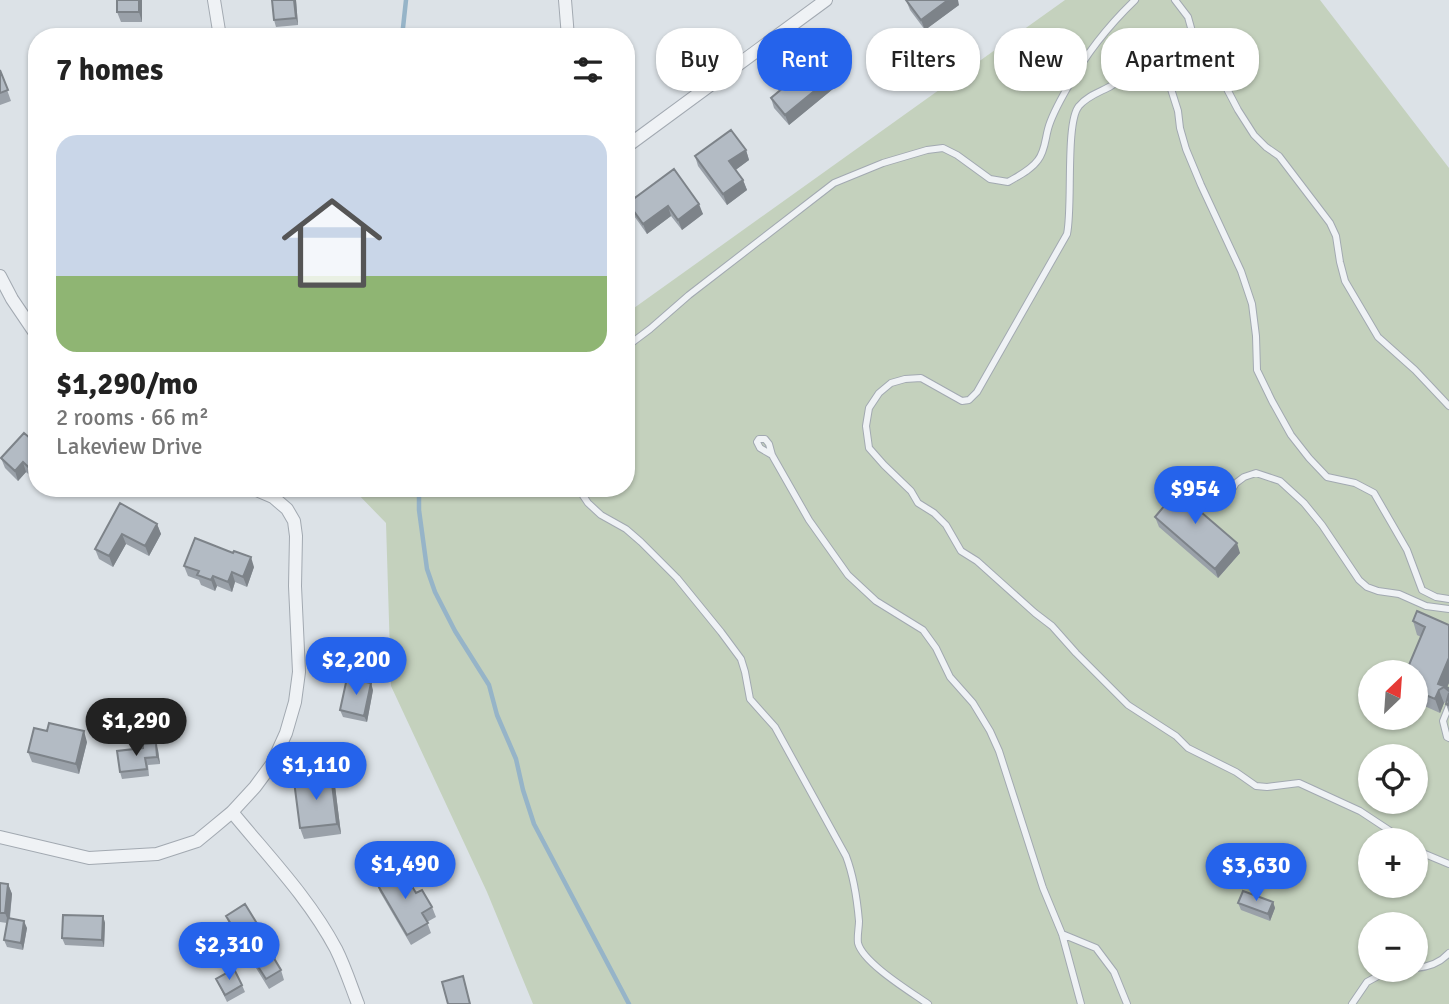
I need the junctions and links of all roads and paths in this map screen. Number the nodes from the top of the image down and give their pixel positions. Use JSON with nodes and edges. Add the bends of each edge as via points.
{"nodes":[{"id":1,"x":214,"y":0,"type":"edge"},
{"id":2,"x":565,"y":0,"type":"edge"},
{"id":3,"x":826,"y":0,"type":"edge"},
{"id":4,"x":1135,"y":0,"type":"edge"},
{"id":5,"x":1175,"y":0,"type":"edge"},
{"id":6,"x":219,"y":28,"type":"edge"},
{"id":7,"x":567,"y":28,"type":"edge"},
{"id":8,"x":1101,"y":91,"type":"edge"},
{"id":9,"x":1172,"y":91,"type":"edge"},
{"id":10,"x":635,"y":140,"type":"edge"},
{"id":11,"x":0,"y":276,"type":"edge"},
{"id":12,"x":28,"y":323,"type":"edge"},
{"id":13,"x":635,"y":341,"type":"edge"},
{"id":14,"x":1449,"y":406,"type":"edge"},
{"id":15,"x":772,"y":455,"type":"dead end"},
{"id":16,"x":273,"y":497,"type":"edge"},
{"id":17,"x":584,"y":497,"type":"edge"},
{"id":18,"x":1227,"y":498,"type":"dead end"},
{"id":19,"x":1449,"y":599,"type":"edge"},
{"id":20,"x":1449,"y":609,"type":"edge"},
{"id":21,"x":1449,"y":706,"type":"edge"},
{"id":22,"x":1449,"y":738,"type":"edge"},
{"id":23,"x":232,"y":812,"type":"junction"},
{"id":24,"x":1386,"y":828,"type":"edge"},
{"id":25,"x":0,"y":837,"type":"edge"},
{"id":26,"x":1428,"y":855,"type":"edge"},
{"id":27,"x":1449,"y":864,"type":"edge"},
{"id":28,"x":1062,"y":934,"type":"junction"},
{"id":29,"x":1449,"y":953,"type":"edge"},
{"id":30,"x":1428,"y":966,"type":"edge"},
{"id":31,"x":1367,"y":982,"type":"edge"},
{"id":32,"x":358,"y":1004,"type":"edge"},
{"id":33,"x":928,"y":1004,"type":"edge"},
{"id":34,"x":1081,"y":1004,"type":"edge"},
{"id":35,"x":1127,"y":1004,"type":"edge"},
{"id":36,"x":1352,"y":1004,"type":"edge"}],
"edges":[{"from":1,"to":6,"type":"street"},
{"from":2,"to":7,"type":"street"},
{"from":3,"to":10,"type":"street"},
{"from":4,"to":13,"type":"lane","via":[[1083,61],[1048,127],[1041,156],[1021,174],[1008,182],[990,179],[943,148],[883,163],[834,183]]},
{"from":5,"to":14,"type":"lane","via":[[1254,135],[1279,156],[1330,223],[1345,281],[1378,337]]},
{"from":8,"to":24,"type":"lane","via":[[1089,97],[1073,117],[1067,234],[977,392],[962,401],[921,378],[891,383],[869,408],[869,448],[918,503],[946,525],[961,551],[1052,626],[1128,705],[1188,748],[1256,786],[1299,783]]},
{"from":9,"to":19,"type":"lane","via":[[1186,149],[1252,304],[1257,370],[1291,435],[1327,477],[1374,493],[1407,550],[1422,590]]},
{"from":11,"to":12,"type":"street"},
{"from":15,"to":28,"type":"lane","via":[[808,520],[848,575],[877,601],[923,630],[990,731]]},
{"from":16,"to":23,"type":"street","via":[[294,520],[299,672],[286,733],[272,764]]},
{"from":17,"to":33,"type":"lane","via":[[601,515],[641,542],[677,578],[741,659],[750,699],[775,727],[846,856],[853,874],[858,942],[863,952]]},
{"from":18,"to":20,"type":"lane","via":[[1237,483],[1256,473],[1280,481],[1322,524],[1367,587]]},
{"from":21,"to":22,"type":"lane","via":[[1443,722]]},
{"from":23,"to":25,"type":"street","via":[[197,841],[157,854],[89,859]]},
{"from":23,"to":32,"type":"street","via":[[315,917],[335,949]]},
{"from":26,"to":27,"type":"lane"},
{"from":28,"to":34,"type":"lane"},
{"from":28,"to":35,"type":"lane","via":[[1096,948],[1114,972]]},
{"from":29,"to":30,"type":"lane"},
{"from":31,"to":36,"type":"lane"}]}
